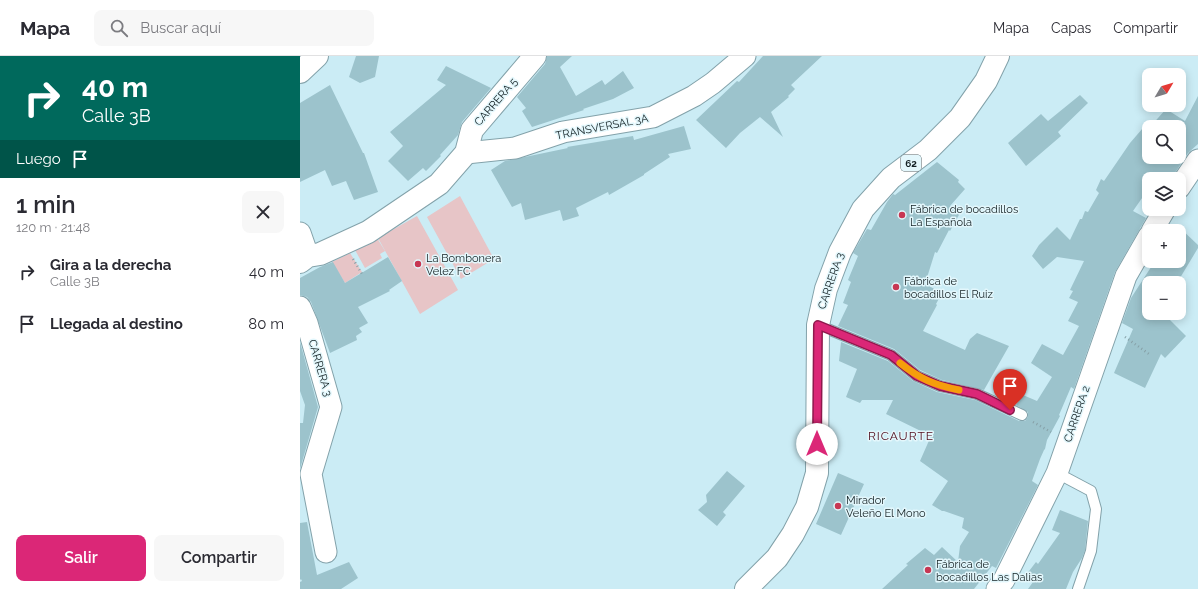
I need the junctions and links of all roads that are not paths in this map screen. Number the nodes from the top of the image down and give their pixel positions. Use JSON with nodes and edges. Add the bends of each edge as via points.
{"nodes":[{"id":1,"x":318,"y":56,"type":"edge"},
{"id":2,"x":536,"y":56,"type":"edge"},
{"id":3,"x":744,"y":56,"type":"edge"},
{"id":4,"x":998,"y":56,"type":"edge"},
{"id":5,"x":300,"y":72,"type":"edge"},
{"id":6,"x":466,"y":153,"type":"junction"},
{"id":7,"x":1198,"y":160,"type":"edge"},
{"id":8,"x":1186,"y":178,"type":"edge"},
{"id":9,"x":300,"y":233,"type":"edge"},
{"id":10,"x":1142,"y":248,"type":"edge"},
{"id":11,"x":304,"y":259,"type":"edge"},
{"id":12,"x":300,"y":307,"type":"edge"},
{"id":13,"x":818,"y":325,"type":"junction"},
{"id":14,"x":1022,"y":415,"type":"road end"},
{"id":15,"x":1057,"y":473,"type":"junction"},
{"id":16,"x":326,"y":552,"type":"dead end"},
{"id":17,"x":746,"y":589,"type":"edge"},
{"id":18,"x":997,"y":589,"type":"edge"},
{"id":19,"x":1078,"y":589,"type":"edge"}],
"edges":[{"from":1,"to":5,"type":"main road"},
{"from":2,"to":6,"type":"main road","name":"CARRERA 5","via":[[472,130]]},
{"from":3,"to":6,"type":"street","name":"TRANSVERSAL 3A","via":[[706,88],[653,117],[563,132],[515,148]]},
{"from":4,"to":13,"type":"main road","name":"CARRERA 3","number":"62","via":[[986,81],[960,118],[928,150],[891,178],[863,209],[831,275]]},
{"from":6,"to":11,"type":"main road","via":[[439,184],[368,232]]},
{"from":7,"to":8,"type":"street"},
{"from":9,"to":11,"type":"street"},
{"from":10,"to":15,"type":"street","name":"CARRERA 2","via":[[1126,276]]},
{"from":12,"to":16,"type":"street","name":"CARRERA 3","via":[[308,323],[331,407],[311,474]]},
{"from":13,"to":14,"type":"lane","via":[[891,355],[917,376],[940,386],[977,394]]},
{"from":13,"to":17,"type":"main road","name":"CARRERA 3","number":"62","via":[[817,473],[807,507],[793,534],[777,558]]},
{"from":15,"to":18,"type":"street","name":"CARRERA 2","via":[[1004,580]]},
{"from":15,"to":19,"type":"lane","via":[[1091,491],[1096,509],[1091,551]]}]}
